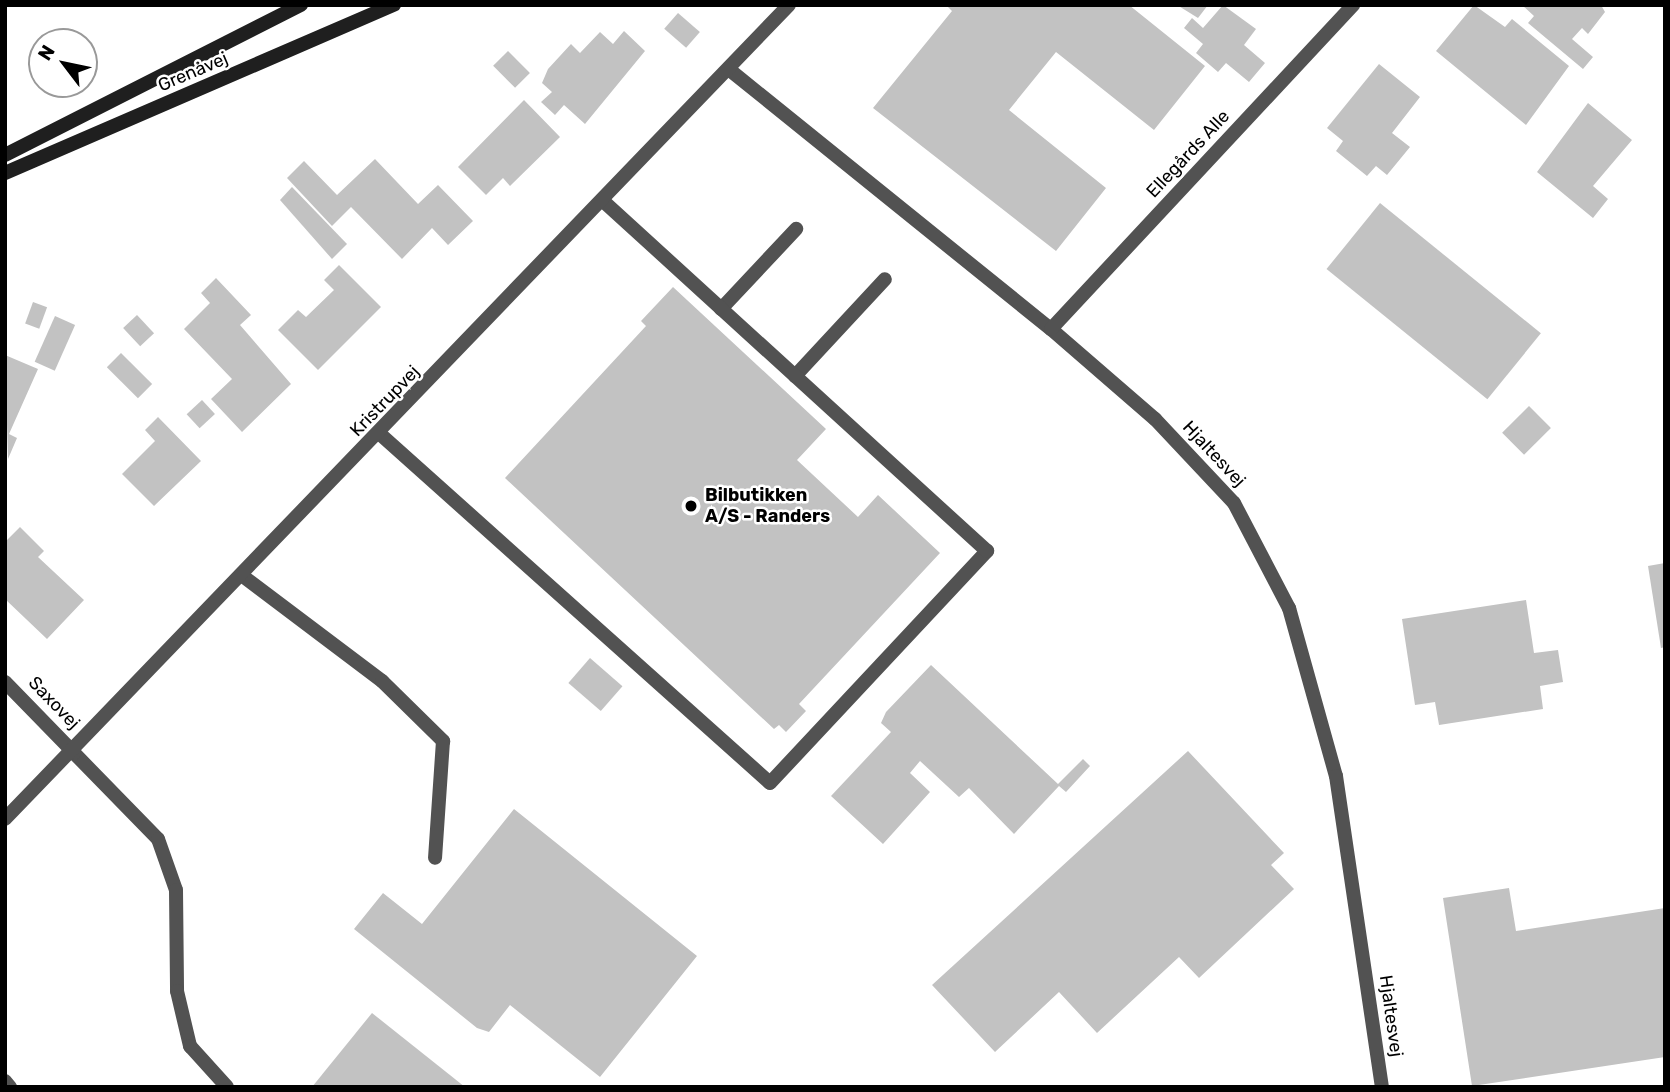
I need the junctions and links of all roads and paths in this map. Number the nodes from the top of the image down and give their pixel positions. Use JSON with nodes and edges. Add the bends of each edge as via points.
{"nodes":[{"id":1,"x":301,"y":5,"type":"edge"},
{"id":2,"x":394,"y":5,"type":"edge"},
{"id":3,"x":789,"y":5,"type":"edge"},
{"id":4,"x":1353,"y":5,"type":"edge"},
{"id":5,"x":731,"y":71,"type":"junction"},
{"id":6,"x":5,"y":155,"type":"edge"},
{"id":7,"x":5,"y":173,"type":"edge"},
{"id":8,"x":602,"y":201,"type":"junction"},
{"id":9,"x":796,"y":229,"type":"dead end"},
{"id":10,"x":885,"y":279,"type":"dead end"},
{"id":11,"x":721,"y":309,"type":"junction"},
{"id":12,"x":1051,"y":329,"type":"junction"},
{"id":13,"x":795,"y":376,"type":"junction"},
{"id":14,"x":380,"y":434,"type":"junction"},
{"id":15,"x":244,"y":577,"type":"junction"},
{"id":16,"x":5,"y":682,"type":"edge"},
{"id":17,"x":74,"y":753,"type":"junction"},
{"id":18,"x":5,"y":819,"type":"edge"},
{"id":19,"x":435,"y":858,"type":"dead end"},
{"id":20,"x":5,"y":1082,"type":"edge"},
{"id":21,"x":10,"y":1087,"type":"edge"},
{"id":22,"x":227,"y":1087,"type":"edge"},
{"id":23,"x":1382,"y":1087,"type":"edge"}],
"edges":[{"from":1,"to":6,"type":"street","name":"Grenåvej"},
{"from":2,"to":7,"type":"street","name":"Grenåvej"},
{"from":3,"to":5,"type":"street","name":"Kristrupvej"},
{"from":4,"to":12,"type":"street","name":"Ellegårds Alle"},
{"from":5,"to":8,"type":"street","name":"Kristrupvej"},
{"from":5,"to":12,"type":"street","name":"Hjaltesvej"},
{"from":8,"to":11,"type":"street"},
{"from":8,"to":14,"type":"street","name":"Kristrupvej"},
{"from":9,"to":11,"type":"street"},
{"from":10,"to":13,"type":"street"},
{"from":11,"to":13,"type":"street"},
{"from":12,"to":23,"type":"street","name":"Hjaltesvej","via":[[1155,419],[1234,503],[1290,608],[1336,776]]},
{"from":13,"to":14,"type":"street","via":[[987,551],[770,783]]},
{"from":14,"to":15,"type":"street","name":"Kristrupvej"},
{"from":15,"to":17,"type":"street","name":"Kristrupvej"},
{"from":15,"to":19,"type":"street","via":[[382,681],[443,741]]},
{"from":16,"to":17,"type":"street","name":"Saxovej"},
{"from":17,"to":18,"type":"street","name":"Kristrupvej"},
{"from":17,"to":22,"type":"street","name":"Saxovej","via":[[158,839],[176,890],[177,991],[190,1046]]},
{"from":20,"to":21,"type":"street"}]}
